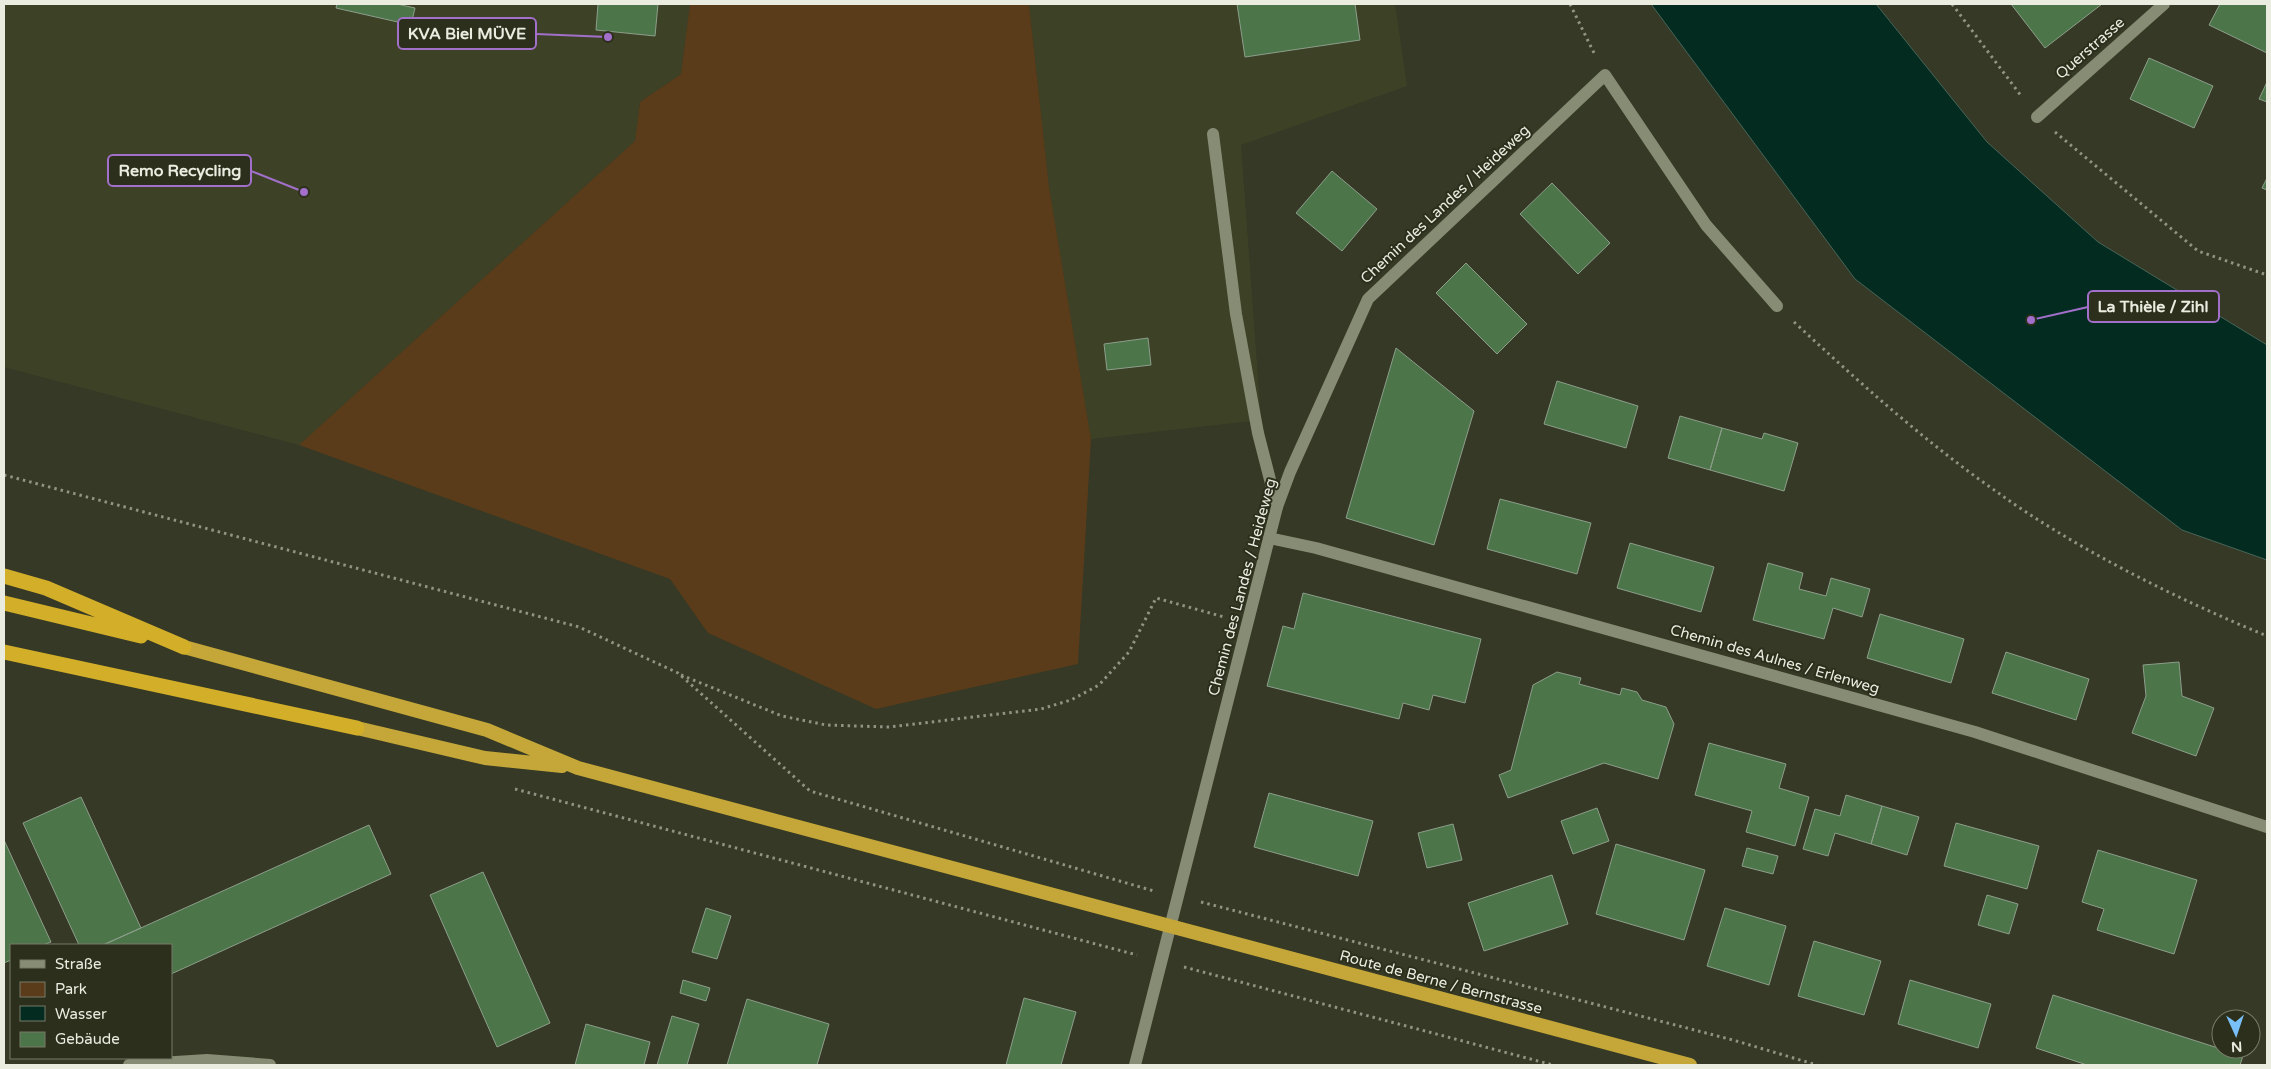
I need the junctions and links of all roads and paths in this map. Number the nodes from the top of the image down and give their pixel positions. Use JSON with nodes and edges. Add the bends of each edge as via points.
{"nodes":[{"id":1,"x":1570,"y":4,"type":"edge"},
{"id":2,"x":1952,"y":4,"type":"edge"},
{"id":3,"x":2164,"y":4,"type":"edge"},
{"id":4,"x":1605,"y":76,"type":"junction"},
{"id":5,"x":2036,"y":117,"type":"junction"},
{"id":6,"x":1213,"y":134,"type":"dead end"},
{"id":7,"x":2267,"y":275,"type":"edge"},
{"id":8,"x":1777,"y":306,"type":"joint"},
{"id":9,"x":4,"y":475,"type":"edge"},
{"id":10,"x":1277,"y":507,"type":"junction"},
{"id":11,"x":1269,"y":538,"type":"junction"},
{"id":12,"x":4,"y":576,"type":"edge"},
{"id":13,"x":4,"y":602,"type":"edge"},
{"id":14,"x":1248,"y":624,"type":"junction"},
{"id":15,"x":2267,"y":636,"type":"edge"},
{"id":16,"x":184,"y":647,"type":"junction"},
{"id":17,"x":4,"y":652,"type":"edge"},
{"id":18,"x":678,"y":674,"type":"junction"},
{"id":19,"x":357,"y":728,"type":"joint"},
{"id":20,"x":578,"y":768,"type":"junction"},
{"id":21,"x":514,"y":789,"type":"dead end"},
{"id":22,"x":2267,"y":827,"type":"edge"},
{"id":23,"x":1162,"y":893,"type":"dead end"},
{"id":24,"x":1200,"y":902,"type":"dead end"},
{"id":25,"x":1141,"y":956,"type":"dead end"},
{"id":26,"x":1179,"y":966,"type":"dead end"},
{"id":27,"x":129,"y":1065,"type":"edge"},
{"id":28,"x":270,"y":1065,"type":"edge"},
{"id":29,"x":1135,"y":1065,"type":"edge"},
{"id":30,"x":1553,"y":1065,"type":"edge"},
{"id":31,"x":1690,"y":1065,"type":"edge"},
{"id":32,"x":1817,"y":1065,"type":"edge"}],
"edges":[{"from":1,"to":4,"type":"path"},
{"from":2,"to":5,"type":"path"},
{"from":3,"to":5,"type":"street","name":"Querstrasse"},
{"from":4,"to":8,"type":"street","via":[[1706,225]]},
{"from":4,"to":10,"type":"street","name":"Chemin des Landes / Heideweg","via":[[1368,299]]},
{"from":5,"to":7,"type":"path","via":[[2198,251]]},
{"from":6,"to":10,"type":"street","via":[[1236,314],[1258,432]]},
{"from":8,"to":15,"type":"path","via":[[1868,391],[1998,493],[2135,574]]},
{"from":9,"to":18,"type":"path","via":[[579,627]]},
{"from":10,"to":11,"type":"street","name":"Chemin des Landes / Heideweg"},
{"from":11,"to":14,"type":"street","name":"Chemin des Landes / Heideweg"},
{"from":11,"to":22,"type":"street","name":"Chemin des Aulnes / Erlenweg","via":[[1316,548],[1975,732]]},
{"from":12,"to":16,"type":"highway","via":[[46,588]]},
{"from":13,"to":16,"type":"highway"},
{"from":14,"to":18,"type":"path","via":[[1156,598],[1129,652],[1099,685],[1071,700],[1041,709],[889,727],[826,726],[782,716]]},
{"from":14,"to":29,"type":"street","name":"Chemin des Landes / Heideweg"},
{"from":16,"to":20,"type":"highway","via":[[487,730]]},
{"from":17,"to":19,"type":"highway"},
{"from":18,"to":23,"type":"path","via":[[810,791]]},
{"from":19,"to":20,"type":"highway","via":[[485,758]]},
{"from":20,"to":31,"type":"highway","name":"Route de Berne / Bernstrasse"},
{"from":21,"to":25,"type":"path"},
{"from":24,"to":32,"type":"path","via":[[1733,1040]]},
{"from":26,"to":30,"type":"path"},
{"from":27,"to":28,"type":"street","via":[[207,1060]]}]}
